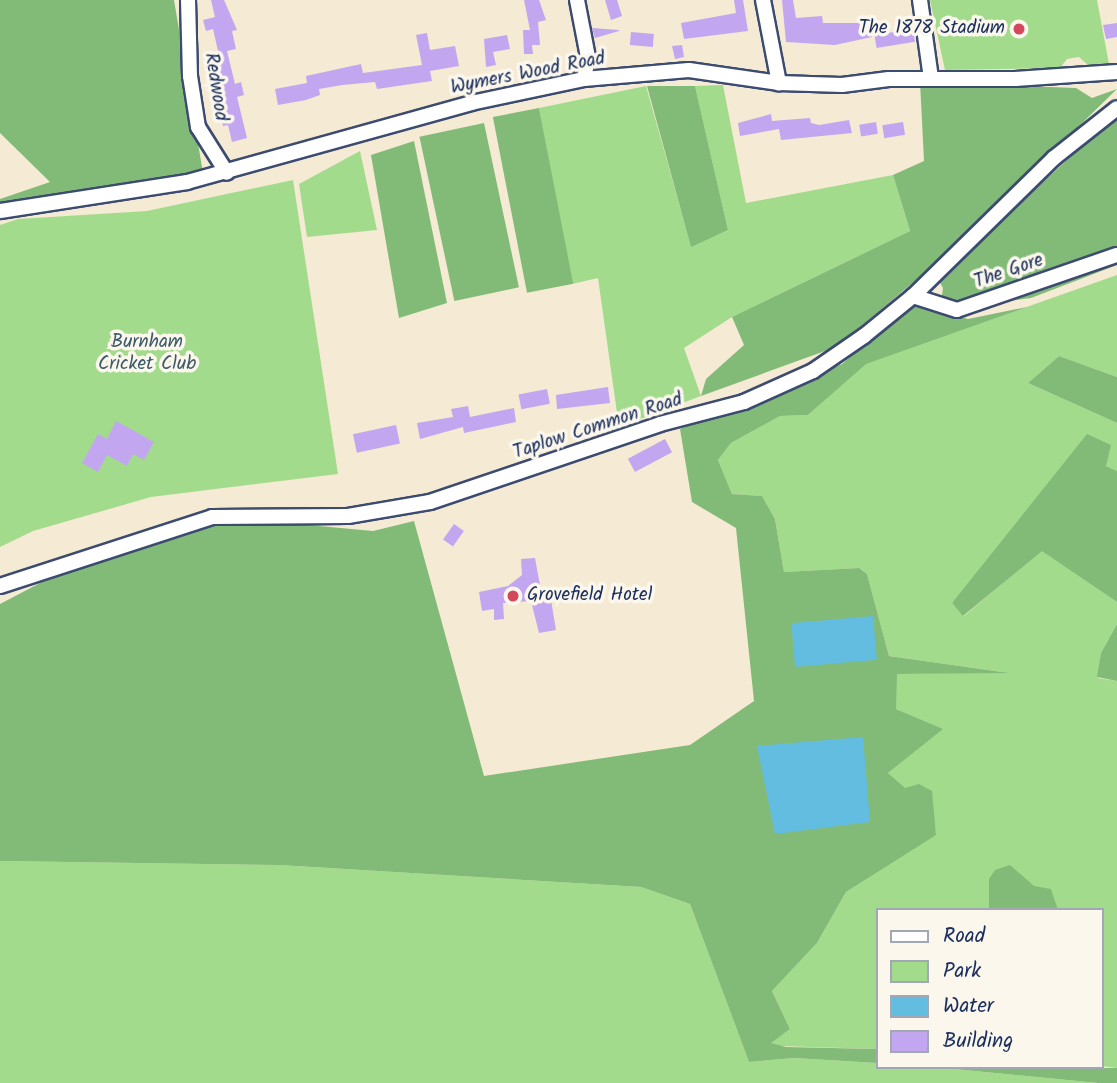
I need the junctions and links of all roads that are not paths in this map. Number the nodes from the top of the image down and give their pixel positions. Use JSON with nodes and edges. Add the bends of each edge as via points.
{"nodes":[{"id":1,"x":188,"y":0,"type":"edge"},
{"id":2,"x":577,"y":0,"type":"edge"},
{"id":3,"x":763,"y":0,"type":"edge"},
{"id":4,"x":920,"y":0,"type":"edge"},
{"id":5,"x":588,"y":57,"type":"junction"},
{"id":6,"x":1117,"y":72,"type":"edge"},
{"id":7,"x":610,"y":76,"type":"junction"},
{"id":8,"x":930,"y":78,"type":"junction"},
{"id":9,"x":584,"y":79,"type":"junction"},
{"id":10,"x":779,"y":83,"type":"junction"},
{"id":11,"x":1117,"y":108,"type":"edge"},
{"id":12,"x":227,"y":173,"type":"junction"},
{"id":13,"x":0,"y":211,"type":"edge"},
{"id":14,"x":1117,"y":255,"type":"edge"},
{"id":15,"x":913,"y":296,"type":"junction"},
{"id":16,"x":0,"y":586,"type":"edge"}],
"edges":[{"from":1,"to":12,"type":"street","name":"Redwood","via":[[190,76],[198,127]]},
{"from":2,"to":5,"type":"street"},
{"from":3,"to":10,"type":"street"},
{"from":4,"to":8,"type":"street"},
{"from":5,"to":7,"type":"street"},
{"from":5,"to":9,"type":"street"},
{"from":6,"to":8,"type":"street","name":"Wymers Wood Road","via":[[1015,79]]},
{"from":7,"to":9,"type":"street","name":"Wymers Wood Road"},
{"from":7,"to":10,"type":"street","name":"Wymers Wood Road","via":[[689,71]]},
{"from":8,"to":10,"type":"street","name":"Wymers Wood Road","via":[[842,85]]},
{"from":9,"to":12,"type":"street","name":"Wymers Wood Road","via":[[471,103]]},
{"from":11,"to":15,"type":"street","name":"Taplow Common Road","via":[[984,223]]},
{"from":12,"to":13,"type":"street","name":"Wymers Wood Road","via":[[104,198]]},
{"from":14,"to":15,"type":"street","name":"The Gore","via":[[957,310]]},
{"from":15,"to":16,"type":"street","name":"Taplow Common Road","via":[[813,371],[755,397],[660,424],[489,484],[430,502],[348,516],[212,517]]}]}
